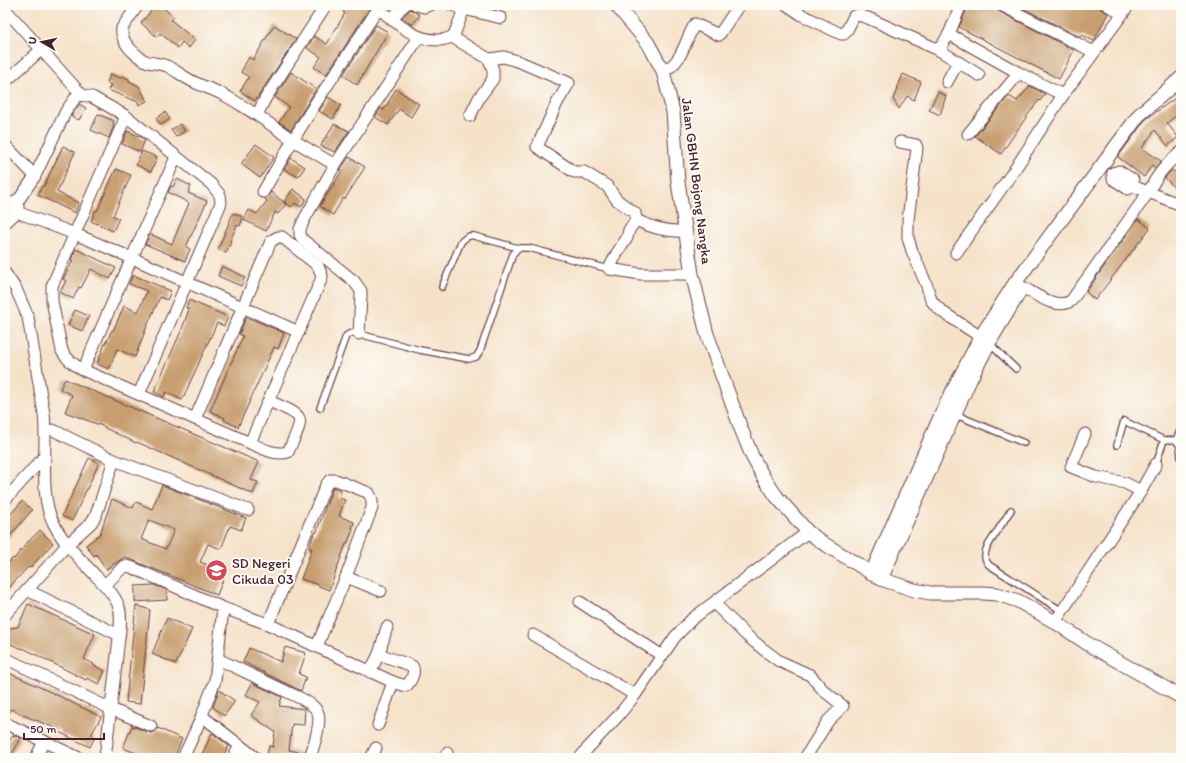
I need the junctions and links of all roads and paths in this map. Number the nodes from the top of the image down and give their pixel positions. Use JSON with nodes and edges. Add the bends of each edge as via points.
{"nodes":[{"id":1,"x":138,"y":5,"type":"edge"},
{"id":2,"x":326,"y":5,"type":"edge"},
{"id":3,"x":405,"y":5,"type":"edge"},
{"id":4,"x":416,"y":5,"type":"edge"},
{"id":5,"x":430,"y":5,"type":"edge"},
{"id":6,"x":452,"y":5,"type":"edge"},
{"id":7,"x":616,"y":5,"type":"edge"},
{"id":8,"x":739,"y":5,"type":"edge"},
{"id":9,"x":787,"y":5,"type":"edge"},
{"id":10,"x":961,"y":5,"type":"edge"},
{"id":11,"x":1001,"y":5,"type":"edge"},
{"id":12,"x":1107,"y":5,"type":"edge"},
{"id":13,"x":465,"y":7,"type":"edge"},
{"id":14,"x":5,"y":9,"type":"edge"},
{"id":15,"x":1126,"y":9,"type":"edge"},
{"id":16,"x":501,"y":18,"type":"dead end"},
{"id":17,"x":392,"y":20,"type":"junction"},
{"id":18,"x":949,"y":34,"type":"junction"},
{"id":19,"x":419,"y":37,"type":"junction"},
{"id":20,"x":452,"y":37,"type":"junction"},
{"id":21,"x":42,"y":49,"type":"junction"},
{"id":22,"x":940,"y":50,"type":"junction"},
{"id":23,"x":1094,"y":52,"type":"junction"},
{"id":24,"x":488,"y":59,"type":"junction"},
{"id":25,"x":958,"y":62,"type":"junction"},
{"id":26,"x":664,"y":71,"type":"junction"},
{"id":27,"x":1019,"y":73,"type":"junction"},
{"id":28,"x":979,"y":75,"type":"dead end"},
{"id":29,"x":1181,"y":78,"type":"edge"},
{"id":30,"x":5,"y":82,"type":"edge"},
{"id":31,"x":947,"y":82,"type":"dead end"},
{"id":32,"x":1181,"y":87,"type":"edge"},
{"id":33,"x":82,"y":95,"type":"junction"},
{"id":34,"x":1063,"y":95,"type":"junction"},
{"id":35,"x":257,"y":115,"type":"junction"},
{"id":36,"x":126,"y":116,"type":"junction"},
{"id":37,"x":470,"y":116,"type":"dead end"},
{"id":38,"x":968,"y":134,"type":"dead end"},
{"id":39,"x":293,"y":140,"type":"junction"},
{"id":40,"x":900,"y":142,"type":"dead end"},
{"id":41,"x":5,"y":145,"type":"edge"},
{"id":42,"x":1181,"y":152,"type":"edge"},
{"id":43,"x":176,"y":157,"type":"junction"},
{"id":44,"x":335,"y":165,"type":"junction"},
{"id":45,"x":1107,"y":168,"type":"junction"},
{"id":46,"x":34,"y":176,"type":"junction"},
{"id":47,"x":263,"y":192,"type":"dead end"},
{"id":48,"x":1148,"y":193,"type":"junction"},
{"id":49,"x":1181,"y":205,"type":"edge"},
{"id":50,"x":9,"y":208,"type":"edge"},
{"id":51,"x":636,"y":220,"type":"junction"},
{"id":52,"x":5,"y":223,"type":"edge"},
{"id":53,"x":685,"y":231,"type":"junction"},
{"id":54,"x":75,"y":234,"type":"junction"},
{"id":55,"x":518,"y":248,"type":"junction"},
{"id":56,"x":956,"y":253,"type":"dead end"},
{"id":57,"x":132,"y":258,"type":"junction"},
{"id":58,"x":609,"y":269,"type":"junction"},
{"id":59,"x":5,"y":273,"type":"edge"},
{"id":60,"x":692,"y":274,"type":"junction"},
{"id":61,"x":188,"y":282,"type":"junction"},
{"id":62,"x":442,"y":287,"type":"dead end"},
{"id":63,"x":1022,"y":287,"type":"junction"},
{"id":64,"x":243,"y":306,"type":"junction"},
{"id":65,"x":299,"y":332,"type":"junction"},
{"id":66,"x":359,"y":334,"type":"junction"},
{"id":67,"x":985,"y":339,"type":"junction"},
{"id":68,"x":1016,"y":369,"type":"dead end"},
{"id":69,"x":83,"y":370,"type":"junction"},
{"id":70,"x":139,"y":394,"type":"junction"},
{"id":71,"x":269,"y":401,"type":"junction"},
{"id":72,"x":320,"y":408,"type":"dead end"},
{"id":73,"x":954,"y":414,"type":"junction"},
{"id":74,"x":195,"y":419,"type":"junction"},
{"id":75,"x":1181,"y":429,"type":"edge"},
{"id":76,"x":53,"y":430,"type":"dead end"},
{"id":77,"x":1085,"y":434,"type":"dead end"},
{"id":78,"x":1164,"y":440,"type":"junction"},
{"id":79,"x":1176,"y":440,"type":"junction"},
{"id":80,"x":250,"y":443,"type":"junction"},
{"id":81,"x":1024,"y":443,"type":"dead end"},
{"id":82,"x":1117,"y":445,"type":"dead end"},
{"id":83,"x":44,"y":457,"type":"junction"},
{"id":84,"x":1181,"y":458,"type":"edge"},
{"id":85,"x":114,"y":460,"type":"junction"},
{"id":86,"x":1156,"y":464,"type":"joint"},
{"id":87,"x":1141,"y":491,"type":"junction"},
{"id":88,"x":5,"y":500,"type":"edge"},
{"id":89,"x":248,"y":510,"type":"dead end"},
{"id":90,"x":1011,"y":510,"type":"dead end"},
{"id":91,"x":808,"y":532,"type":"junction"},
{"id":92,"x":67,"y":545,"type":"junction"},
{"id":93,"x":346,"y":577,"type":"junction"},
{"id":94,"x":876,"y":577,"type":"junction"},
{"id":95,"x":105,"y":585,"type":"junction"},
{"id":96,"x":27,"y":590,"type":"junction"},
{"id":97,"x":381,"y":591,"type":"dead end"},
{"id":98,"x":580,"y":602,"type":"dead end"},
{"id":99,"x":714,"y":603,"type":"junction"},
{"id":100,"x":223,"y":608,"type":"junction"},
{"id":101,"x":5,"y":615,"type":"edge"},
{"id":102,"x":1058,"y":617,"type":"junction"},
{"id":103,"x":268,"y":624,"type":"junction"},
{"id":104,"x":387,"y":627,"type":"dead end"},
{"id":105,"x":119,"y":634,"type":"junction"},
{"id":106,"x":532,"y":635,"type":"dead end"},
{"id":107,"x":317,"y":646,"type":"junction"},
{"id":108,"x":379,"y":654,"type":"junction"},
{"id":109,"x":661,"y":655,"type":"junction"},
{"id":110,"x":5,"y":658,"type":"edge"},
{"id":111,"x":218,"y":659,"type":"junction"},
{"id":112,"x":370,"y":672,"type":"junction"},
{"id":113,"x":393,"y":682,"type":"junction"},
{"id":114,"x":635,"y":695,"type":"junction"},
{"id":115,"x":1181,"y":696,"type":"edge"},
{"id":116,"x":111,"y":709,"type":"junction"},
{"id":117,"x":202,"y":716,"type":"junction"},
{"id":118,"x":5,"y":723,"type":"edge"},
{"id":119,"x":378,"y":725,"type":"dead end"},
{"id":120,"x":151,"y":726,"type":"dead end"},
{"id":121,"x":44,"y":741,"type":"junction"},
{"id":122,"x":240,"y":746,"type":"junction"},
{"id":123,"x":36,"y":758,"type":"edge"},
{"id":124,"x":79,"y":758,"type":"edge"},
{"id":125,"x":105,"y":758,"type":"edge"},
{"id":126,"x":183,"y":758,"type":"edge"},
{"id":127,"x":233,"y":758,"type":"edge"},
{"id":128,"x":256,"y":758,"type":"edge"},
{"id":129,"x":310,"y":758,"type":"edge"},
{"id":130,"x":580,"y":758,"type":"edge"},
{"id":131,"x":805,"y":758,"type":"edge"}],
"edges":[{"from":1,"to":35,"type":"street","via":[[122,28],[126,43],[136,55],[153,64],[165,65]]},
{"from":2,"to":35,"type":"street"},
{"from":3,"to":17,"type":"street"},
{"from":4,"to":5,"type":"street"},
{"from":6,"to":13,"type":"street"},
{"from":7,"to":26,"type":"street","name":"Jalan GBHN Bojong Nangka","via":[[648,43]]},
{"from":8,"to":26,"type":"street","via":[[719,35],[695,24],[675,63]]},
{"from":9,"to":22,"type":"street","via":[[841,34],[846,32],[854,16],[858,15]]},
{"from":10,"to":18,"type":"street"},
{"from":11,"to":23,"type":"street"},
{"from":12,"to":15,"type":"street"},
{"from":13,"to":16,"type":"street"},
{"from":13,"to":20,"type":"street","via":[[457,31]]},
{"from":14,"to":21,"type":"street"},
{"from":15,"to":23,"type":"street"},
{"from":17,"to":19,"type":"street"},
{"from":17,"to":39,"type":"street","via":[[382,11],[376,12]]},
{"from":18,"to":22,"type":"street"},
{"from":18,"to":27,"type":"street"},
{"from":19,"to":20,"type":"street","via":[[436,40]]},
{"from":19,"to":44,"type":"street"},
{"from":20,"to":24,"type":"street"},
{"from":21,"to":30,"type":"street"},
{"from":21,"to":33,"type":"street"},
{"from":22,"to":25,"type":"street"},
{"from":23,"to":34,"type":"street"},
{"from":24,"to":37,"type":"street","via":[[493,70],[493,79]]},
{"from":24,"to":51,"type":"street","via":[[504,57],[569,83],[537,148],[574,172],[584,172],[607,186],[617,200],[635,213]]},
{"from":25,"to":28,"type":"street"},
{"from":25,"to":31,"type":"street"},
{"from":26,"to":53,"type":"street","name":"Jalan GBHN Bojong Nangka","via":[[673,112],[678,182]]},
{"from":27,"to":34,"type":"street"},
{"from":27,"to":38,"type":"street"},
{"from":29,"to":45,"type":"street","via":[[1139,115]]},
{"from":32,"to":45,"type":"street","via":[[1146,116]]},
{"from":33,"to":36,"type":"street","via":[[92,97]]},
{"from":33,"to":46,"type":"street","via":[[76,97],[66,111]]},
{"from":34,"to":56,"type":"street"},
{"from":35,"to":39,"type":"street"},
{"from":36,"to":43,"type":"street"},
{"from":36,"to":54,"type":"street"},
{"from":39,"to":44,"type":"street"},
{"from":39,"to":47,"type":"street"},
{"from":40,"to":67,"type":"street","via":[[916,145],[917,148],[908,238],[932,300],[944,313]]},
{"from":41,"to":46,"type":"street"},
{"from":42,"to":48,"type":"street","via":[[1157,176]]},
{"from":43,"to":57,"type":"street"},
{"from":43,"to":61,"type":"street","via":[[211,184],[220,195],[221,203]]},
{"from":44,"to":66,"type":"street","via":[[305,218],[300,235],[359,286]]},
{"from":45,"to":48,"type":"street","via":[[1119,171],[1134,180],[1133,186]]},
{"from":45,"to":63,"type":"street"},
{"from":45,"to":67,"type":"street","via":[[1015,283]]},
{"from":46,"to":50,"type":"street","via":[[20,198]]},
{"from":48,"to":49,"type":"street"},
{"from":48,"to":63,"type":"street","via":[[1071,301],[1066,304],[1054,303]]},
{"from":50,"to":52,"type":"street"},
{"from":50,"to":54,"type":"street"},
{"from":51,"to":53,"type":"street","via":[[662,230]]},
{"from":51,"to":58,"type":"street"},
{"from":53,"to":60,"type":"street","name":"Jalan GBHN Bojong Nangka"},
{"from":54,"to":57,"type":"street"},
{"from":54,"to":69,"type":"street","via":[[52,286],[52,301],[62,351],[69,361]]},
{"from":55,"to":58,"type":"lane","via":[[529,248]]},
{"from":55,"to":62,"type":"lane","via":[[470,235],[462,242]]},
{"from":55,"to":66,"type":"lane","via":[[513,254],[480,351],[476,356],[469,359],[420,350]]},
{"from":57,"to":61,"type":"street"},
{"from":57,"to":69,"type":"street"},
{"from":58,"to":60,"type":"street","via":[[646,274]]},
{"from":59,"to":83,"type":"street","via":[[16,289],[28,317],[46,435]]},
{"from":60,"to":91,"type":"street","name":"Jalan GBHN Bojong Nangka","via":[[706,334],[752,456],[777,497]]},
{"from":61,"to":64,"type":"street"},
{"from":61,"to":70,"type":"street"},
{"from":63,"to":67,"type":"street"},
{"from":64,"to":65,"type":"street"},
{"from":64,"to":65,"type":"street","via":[[271,241],[282,237],[318,266],[322,276]]},
{"from":64,"to":74,"type":"street"},
{"from":65,"to":71,"type":"street"},
{"from":66,"to":72,"type":"lane","via":[[352,333],[346,336]]},
{"from":67,"to":68,"type":"lane"},
{"from":67,"to":73,"type":"street"},
{"from":67,"to":94,"type":"street","via":[[944,408]]},
{"from":69,"to":70,"type":"street"},
{"from":70,"to":74,"type":"street"},
{"from":71,"to":80,"type":"street"},
{"from":71,"to":80,"type":"street","via":[[294,412],[300,417],[301,424],[288,452],[283,454]]},
{"from":73,"to":81,"type":"lane"},
{"from":73,"to":94,"type":"street"},
{"from":74,"to":80,"type":"street"},
{"from":75,"to":79,"type":"lane"},
{"from":76,"to":85,"type":"street"},
{"from":77,"to":87,"type":"street","via":[[1071,467],[1096,477],[1125,483]]},
{"from":78,"to":79,"type":"lane"},
{"from":78,"to":82,"type":"lane","via":[[1124,421]]},
{"from":78,"to":86,"type":"lane"},
{"from":79,"to":84,"type":"lane","via":[[1180,446]]},
{"from":83,"to":88,"type":"street"},
{"from":83,"to":92,"type":"street","via":[[49,510],[53,523]]},
{"from":85,"to":89,"type":"street"},
{"from":85,"to":92,"type":"street","via":[[96,515]]},
{"from":86,"to":87,"type":"street"},
{"from":87,"to":102,"type":"street"},
{"from":90,"to":102,"type":"lane","via":[[984,553],[986,561]]},
{"from":91,"to":94,"type":"street","name":"Jalan GBHN Bojong Nangka"},
{"from":91,"to":99,"type":"street"},
{"from":92,"to":95,"type":"street"},
{"from":92,"to":96,"type":"street"},
{"from":93,"to":97,"type":"street"},
{"from":93,"to":103,"type":"street","via":[[372,508],[372,500],[370,493],[330,480]]},
{"from":93,"to":107,"type":"street"},
{"from":94,"to":102,"type":"street","name":"Jalan GBHN Bojong Nangka","via":[[930,593],[984,593],[1008,597]]},
{"from":95,"to":100,"type":"street","via":[[121,568],[131,567]]},
{"from":95,"to":105,"type":"street","via":[[119,608]]},
{"from":96,"to":101,"type":"street"},
{"from":96,"to":105,"type":"street"},
{"from":98,"to":109,"type":"street"},
{"from":99,"to":109,"type":"street","via":[[692,619]]},
{"from":99,"to":131,"type":"street","via":[[763,649],[778,660],[810,675],[824,692],[843,706],[828,721]]},
{"from":100,"to":103,"type":"street"},
{"from":100,"to":111,"type":"street"},
{"from":102,"to":115,"type":"street","name":"Jalan GBHN Bojong Nangka","via":[[1091,646]]},
{"from":103,"to":107,"type":"street"},
{"from":104,"to":108,"type":"street"},
{"from":105,"to":116,"type":"street"},
{"from":106,"to":114,"type":"street"},
{"from":107,"to":112,"type":"street"},
{"from":108,"to":112,"type":"street"},
{"from":108,"to":113,"type":"street","via":[[414,668],[409,684],[406,686]]},
{"from":109,"to":114,"type":"street"},
{"from":110,"to":116,"type":"street"},
{"from":111,"to":117,"type":"street","via":[[214,681]]},
{"from":111,"to":129,"type":"street","via":[[314,707],[318,712],[319,721]]},
{"from":112,"to":113,"type":"street"},
{"from":113,"to":119,"type":"street"},
{"from":114,"to":130,"type":"street"},
{"from":116,"to":120,"type":"street"},
{"from":116,"to":125,"type":"street"},
{"from":117,"to":122,"type":"street"},
{"from":117,"to":126,"type":"street"},
{"from":118,"to":121,"type":"street"},
{"from":121,"to":123,"type":"street"},
{"from":121,"to":124,"type":"street"},
{"from":122,"to":127,"type":"street"},
{"from":122,"to":128,"type":"street"}]}
